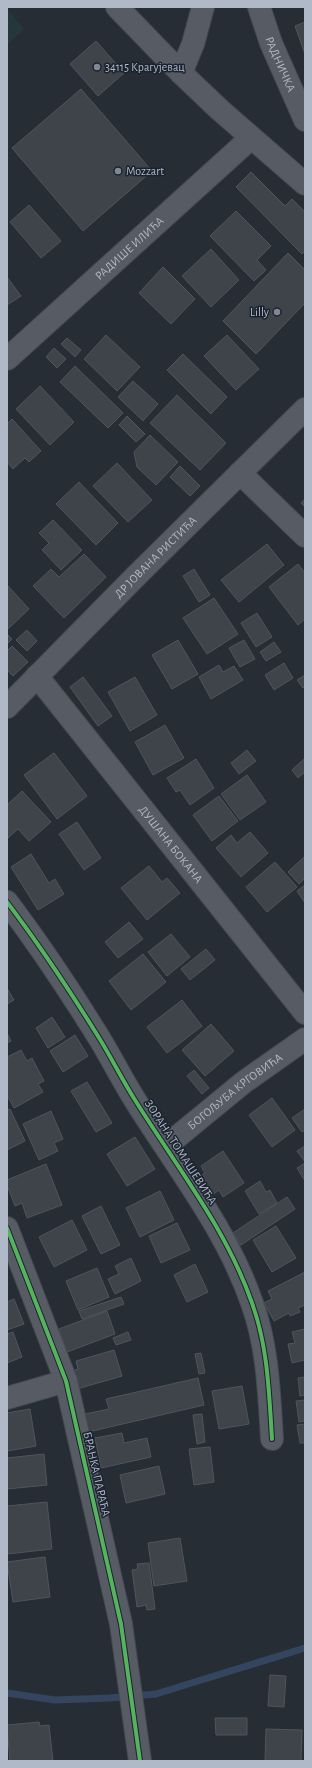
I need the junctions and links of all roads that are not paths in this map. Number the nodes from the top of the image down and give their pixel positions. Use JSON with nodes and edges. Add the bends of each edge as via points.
{"nodes":[{"id":1,"x":116,"y":7,"type":"edge"},
{"id":2,"x":203,"y":7,"type":"edge"},
{"id":3,"x":259,"y":7,"type":"edge"},
{"id":4,"x":181,"y":73,"type":"junction"},
{"id":5,"x":305,"y":120,"type":"edge"},
{"id":6,"x":251,"y":138,"type":"junction"},
{"id":7,"x":305,"y":184,"type":"edge"},
{"id":8,"x":7,"y":359,"type":"edge"},
{"id":9,"x":305,"y":409,"type":"edge"},
{"id":10,"x":240,"y":473,"type":"junction"},
{"id":11,"x":305,"y":536,"type":"edge"},
{"id":12,"x":37,"y":676,"type":"junction"},
{"id":13,"x":7,"y":707,"type":"edge"},
{"id":14,"x":7,"y":902,"type":"edge"},
{"id":15,"x":305,"y":1013,"type":"edge"},
{"id":16,"x":305,"y":1039,"type":"edge"},
{"id":17,"x":166,"y":1146,"type":"junction"},
{"id":18,"x":7,"y":1228,"type":"edge"},
{"id":19,"x":66,"y":1381,"type":"junction"},
{"id":20,"x":7,"y":1398,"type":"edge"},
{"id":21,"x":272,"y":1439,"type":"dead end"},
{"id":22,"x":140,"y":1761,"type":"edge"}],
"edges":[{"from":1,"to":4,"type":"street"},
{"from":2,"to":4,"type":"street","via":[[193,44]]},
{"from":3,"to":5,"type":"street","name":"РАДНИЧКА","via":[[271,44]]},
{"from":4,"to":6,"type":"street"},
{"from":6,"to":7,"type":"street"},
{"from":6,"to":8,"type":"street","name":"РАДИШЕ ИЛИЋА"},
{"from":9,"to":10,"type":"street","name":"ДР ЈОВАНА РИСТИЋА"},
{"from":10,"to":11,"type":"street"},
{"from":10,"to":12,"type":"street","name":"ДР ЈОВАНА РИСТИЋА"},
{"from":12,"to":13,"type":"street","name":"ДР ЈОВАНА РИСТИЋА"},
{"from":12,"to":15,"type":"street","name":"ДУШАНА БОКАНА"},
{"from":14,"to":17,"type":"street","name":"ЗОРАНА ТОМАШЕВИЋА","via":[[66,986]]},
{"from":16,"to":17,"type":"street","name":"БОГОЉУБА КРГОВИЋА","via":[[244,1082]]},
{"from":17,"to":21,"type":"street","name":"ЗОРАНА ТОМАШЕВИЋА","via":[[233,1256],[252,1303],[268,1376]]},
{"from":18,"to":19,"type":"street","name":"БРАНКА ПАРАЋА"},
{"from":19,"to":20,"type":"street"},
{"from":19,"to":22,"type":"street","name":"БРАНКА ПАРАЋА","via":[[121,1624]]}]}
